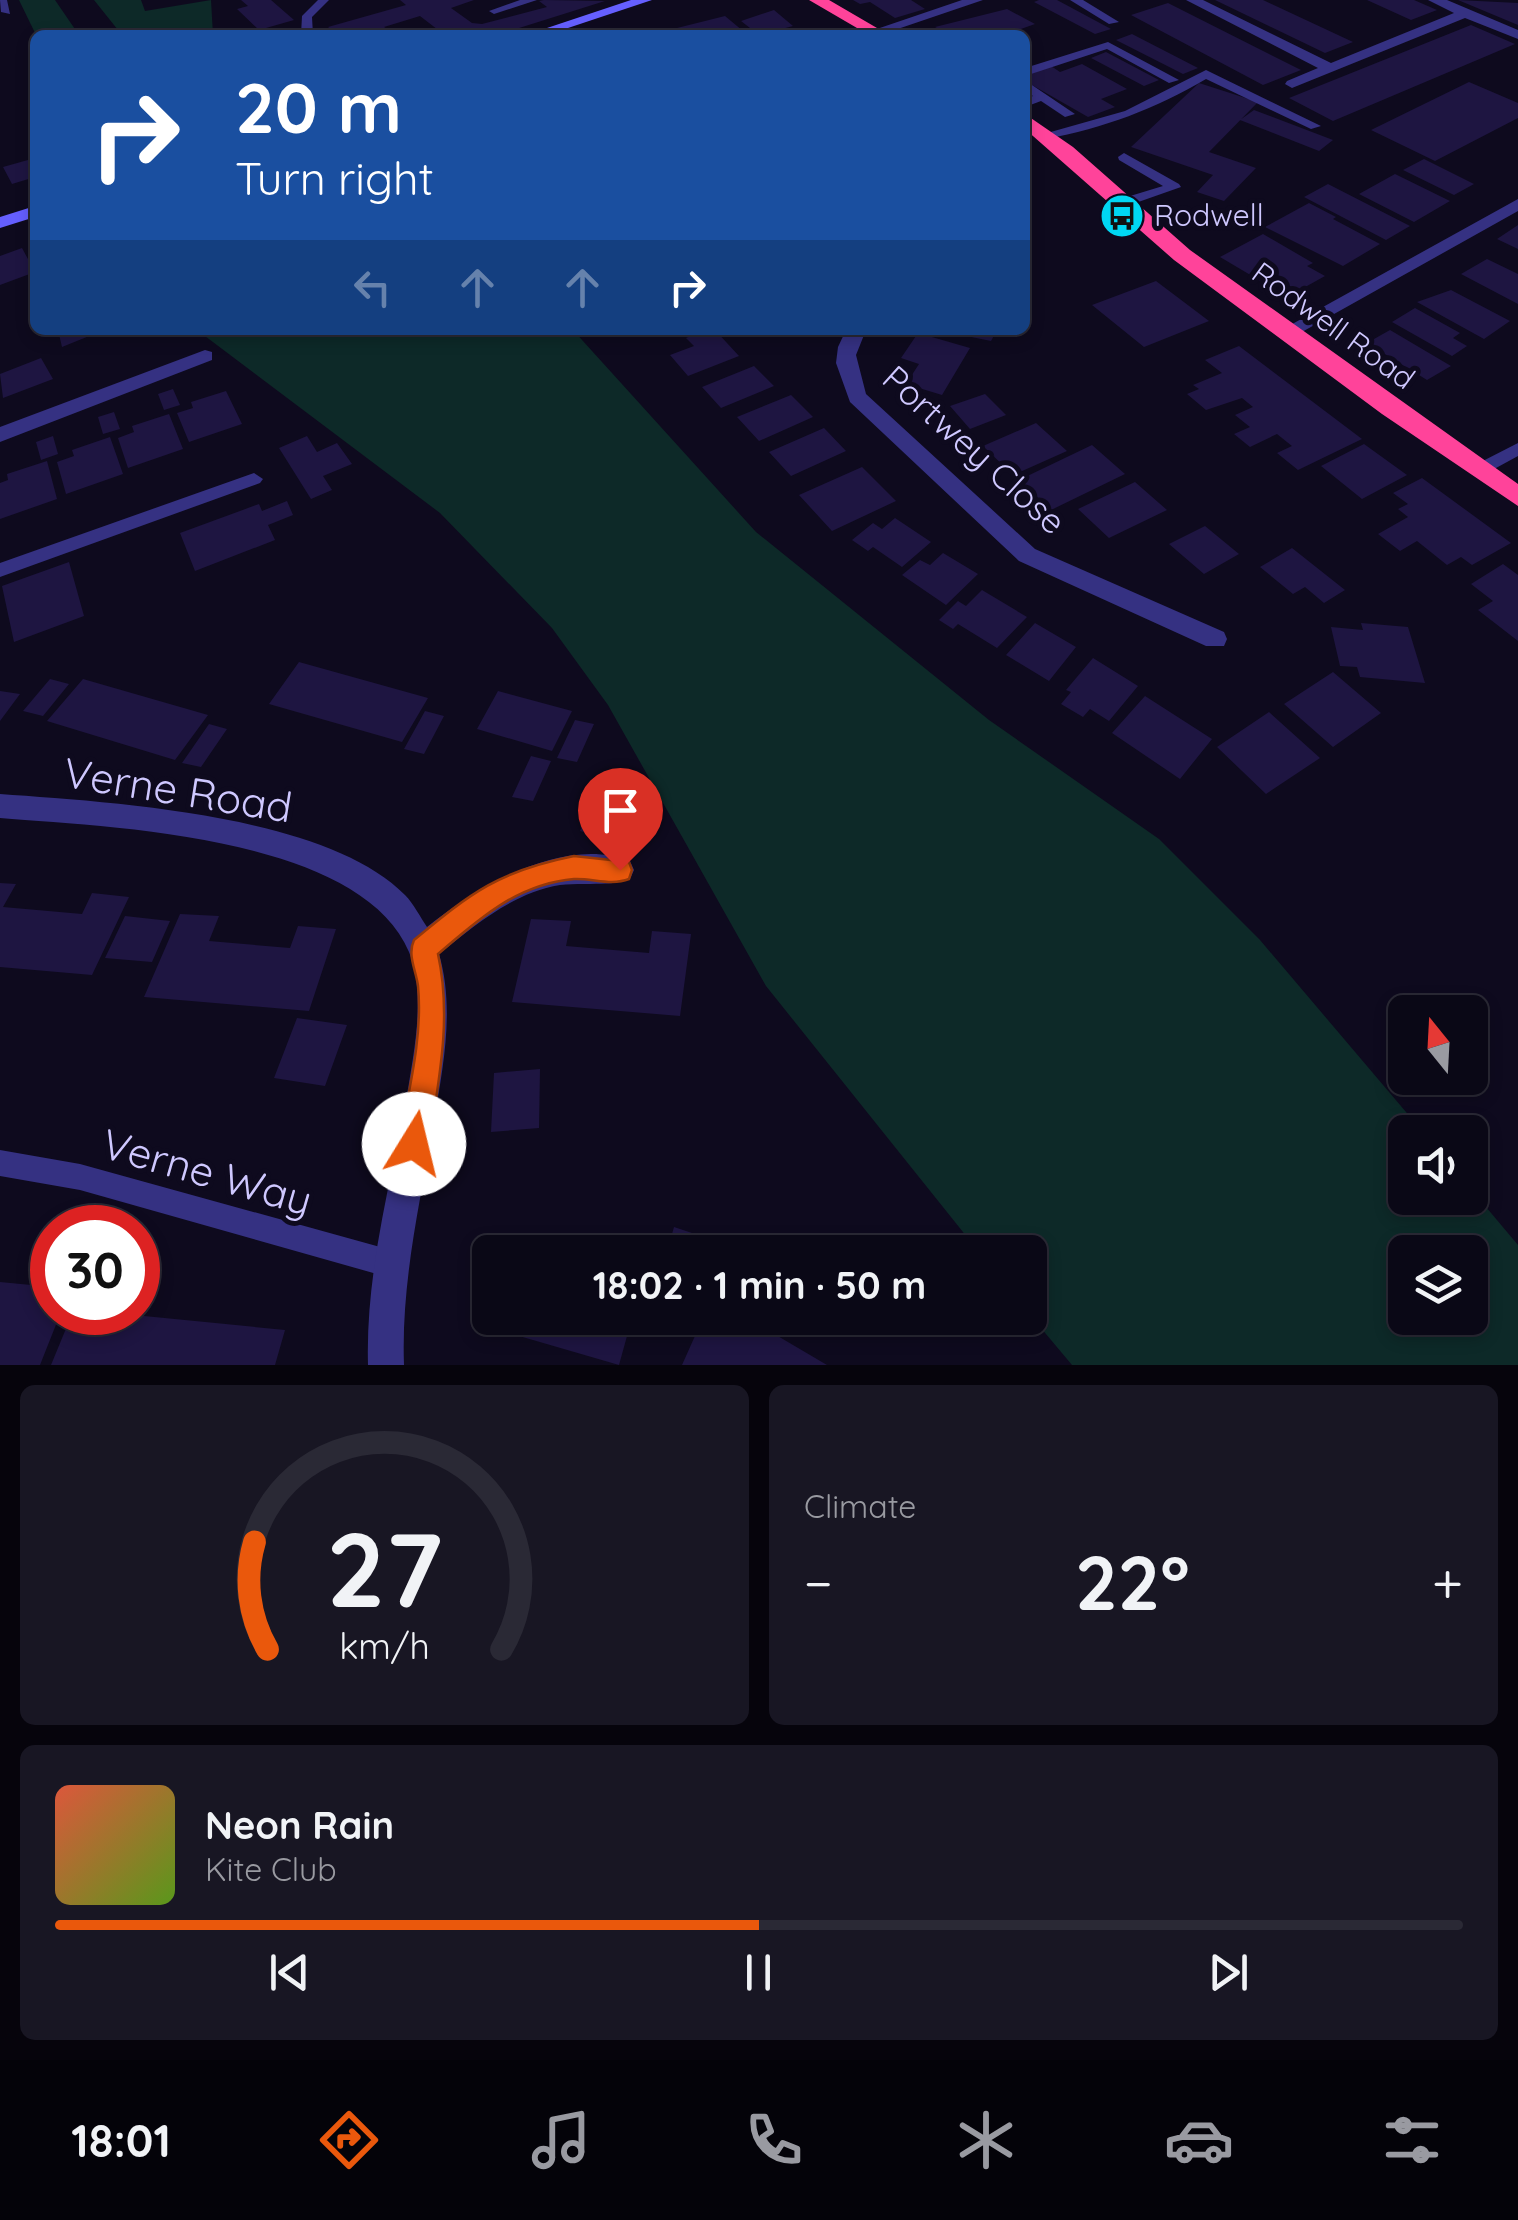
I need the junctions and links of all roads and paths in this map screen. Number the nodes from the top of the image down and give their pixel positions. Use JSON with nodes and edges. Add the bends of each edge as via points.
{"nodes":[{"id":1,"x":324,"y":0,"type":"edge"},
{"id":2,"x":532,"y":0,"type":"edge"},
{"id":3,"x":644,"y":0,"type":"edge"},
{"id":4,"x":817,"y":0,"type":"edge"},
{"id":5,"x":976,"y":0,"type":"edge"},
{"id":6,"x":1075,"y":0,"type":"edge"},
{"id":7,"x":1193,"y":0,"type":"edge"},
{"id":8,"x":1434,"y":0,"type":"edge"},
{"id":9,"x":615,"y":3,"type":"edge"},
{"id":10,"x":494,"y":11,"type":"dead end"},
{"id":11,"x":1465,"y":13,"type":"junction"},
{"id":12,"x":1114,"y":22,"type":"dead end"},
{"id":13,"x":307,"y":30,"type":"edge"},
{"id":14,"x":546,"y":30,"type":"edge"},
{"id":15,"x":872,"y":30,"type":"edge"},
{"id":16,"x":887,"y":30,"type":"edge"},
{"id":17,"x":1518,"y":35,"type":"edge"},
{"id":18,"x":1330,"y":68,"type":"junction"},
{"id":19,"x":1030,"y":70,"type":"edge"},
{"id":20,"x":1173,"y":80,"type":"dead end"},
{"id":21,"x":1292,"y":84,"type":"dead end"},
{"id":22,"x":1030,"y":89,"type":"edge"},
{"id":23,"x":1042,"y":97,"type":"junction"},
{"id":24,"x":1030,"y":101,"type":"edge"},
{"id":25,"x":1070,"y":114,"type":"dead end"},
{"id":26,"x":1030,"y":123,"type":"edge"},
{"id":27,"x":1314,"y":126,"type":"dead end"},
{"id":28,"x":1046,"y":134,"type":"junction"},
{"id":29,"x":1124,"y":157,"type":"dead end"},
{"id":30,"x":1122,"y":203,"type":"junction"},
{"id":31,"x":1518,"y":204,"type":"edge"},
{"id":32,"x":30,"y":213,"type":"edge"},
{"id":33,"x":0,"y":223,"type":"edge"},
{"id":34,"x":1286,"y":334,"type":"junction"},
{"id":35,"x":852,"y":335,"type":"edge"},
{"id":36,"x":205,"y":356,"type":"dead end"},
{"id":37,"x":0,"y":435,"type":"edge"},
{"id":38,"x":1518,"y":449,"type":"edge"},
{"id":39,"x":1480,"y":470,"type":"junction"},
{"id":40,"x":254,"y":479,"type":"dead end"},
{"id":41,"x":1518,"y":498,"type":"edge"},
{"id":42,"x":0,"y":570,"type":"edge"},
{"id":43,"x":1215,"y":639,"type":"dead end"},
{"id":44,"x":0,"y":806,"type":"edge"},
{"id":45,"x":620,"y":870,"type":"dead end"},
{"id":46,"x":423,"y":949,"type":"junction"},
{"id":47,"x":0,"y":1163,"type":"edge"},
{"id":48,"x":391,"y":1264,"type":"junction"},
{"id":49,"x":386,"y":1365,"type":"edge"}],
"edges":[{"from":1,"to":13,"type":"lane","via":[[308,16]]},
{"from":2,"to":10,"type":"lane"},
{"from":3,"to":9,"type":"main road"},
{"from":4,"to":15,"type":"highway"},
{"from":5,"to":16,"type":"street"},
{"from":6,"to":12,"type":"lane"},
{"from":7,"to":18,"type":"street"},
{"from":8,"to":11,"type":"street"},
{"from":9,"to":14,"type":"main road"},
{"from":11,"to":17,"type":"street"},
{"from":11,"to":18,"type":"street"},
{"from":18,"to":21,"type":"street"},
{"from":19,"to":20,"type":"lane","via":[[1108,45]]},
{"from":22,"to":23,"type":"lane"},
{"from":23,"to":24,"type":"lane"},
{"from":23,"to":25,"type":"lane"},
{"from":26,"to":28,"type":"highway","name":"Rodwell Road"},
{"from":27,"to":28,"type":"lane","via":[[1206,74],[1102,126]]},
{"from":28,"to":30,"type":"highway","name":"Rodwell Road"},
{"from":29,"to":30,"type":"lane","via":[[1174,187]]},
{"from":30,"to":34,"type":"highway","name":"Rodwell Road"},
{"from":31,"to":34,"type":"street"},
{"from":32,"to":33,"type":"main road"},
{"from":34,"to":39,"type":"highway","name":"Rodwell Road"},
{"from":35,"to":43,"type":"street","name":"Portwey Close","via":[[844,347],[857,397],[1026,555]]},
{"from":36,"to":37,"type":"street"},
{"from":38,"to":39,"type":"lane"},
{"from":39,"to":41,"type":"highway","name":"Rodwell Road"},
{"from":40,"to":42,"type":"lane"},
{"from":44,"to":46,"type":"street","name":"Verne Road","via":[[136,818],[294,849],[370,886],[415,930]]},
{"from":45,"to":46,"type":"street","via":[[574,868],[527,878],[488,896]]},
{"from":46,"to":48,"type":"street","name":"Verne Road","via":[[432,986],[432,1037]]},
{"from":47,"to":48,"type":"lane","name":"Verne Way","via":[[80,1176]]},
{"from":48,"to":49,"type":"street","name":"Verne Road"}]}
